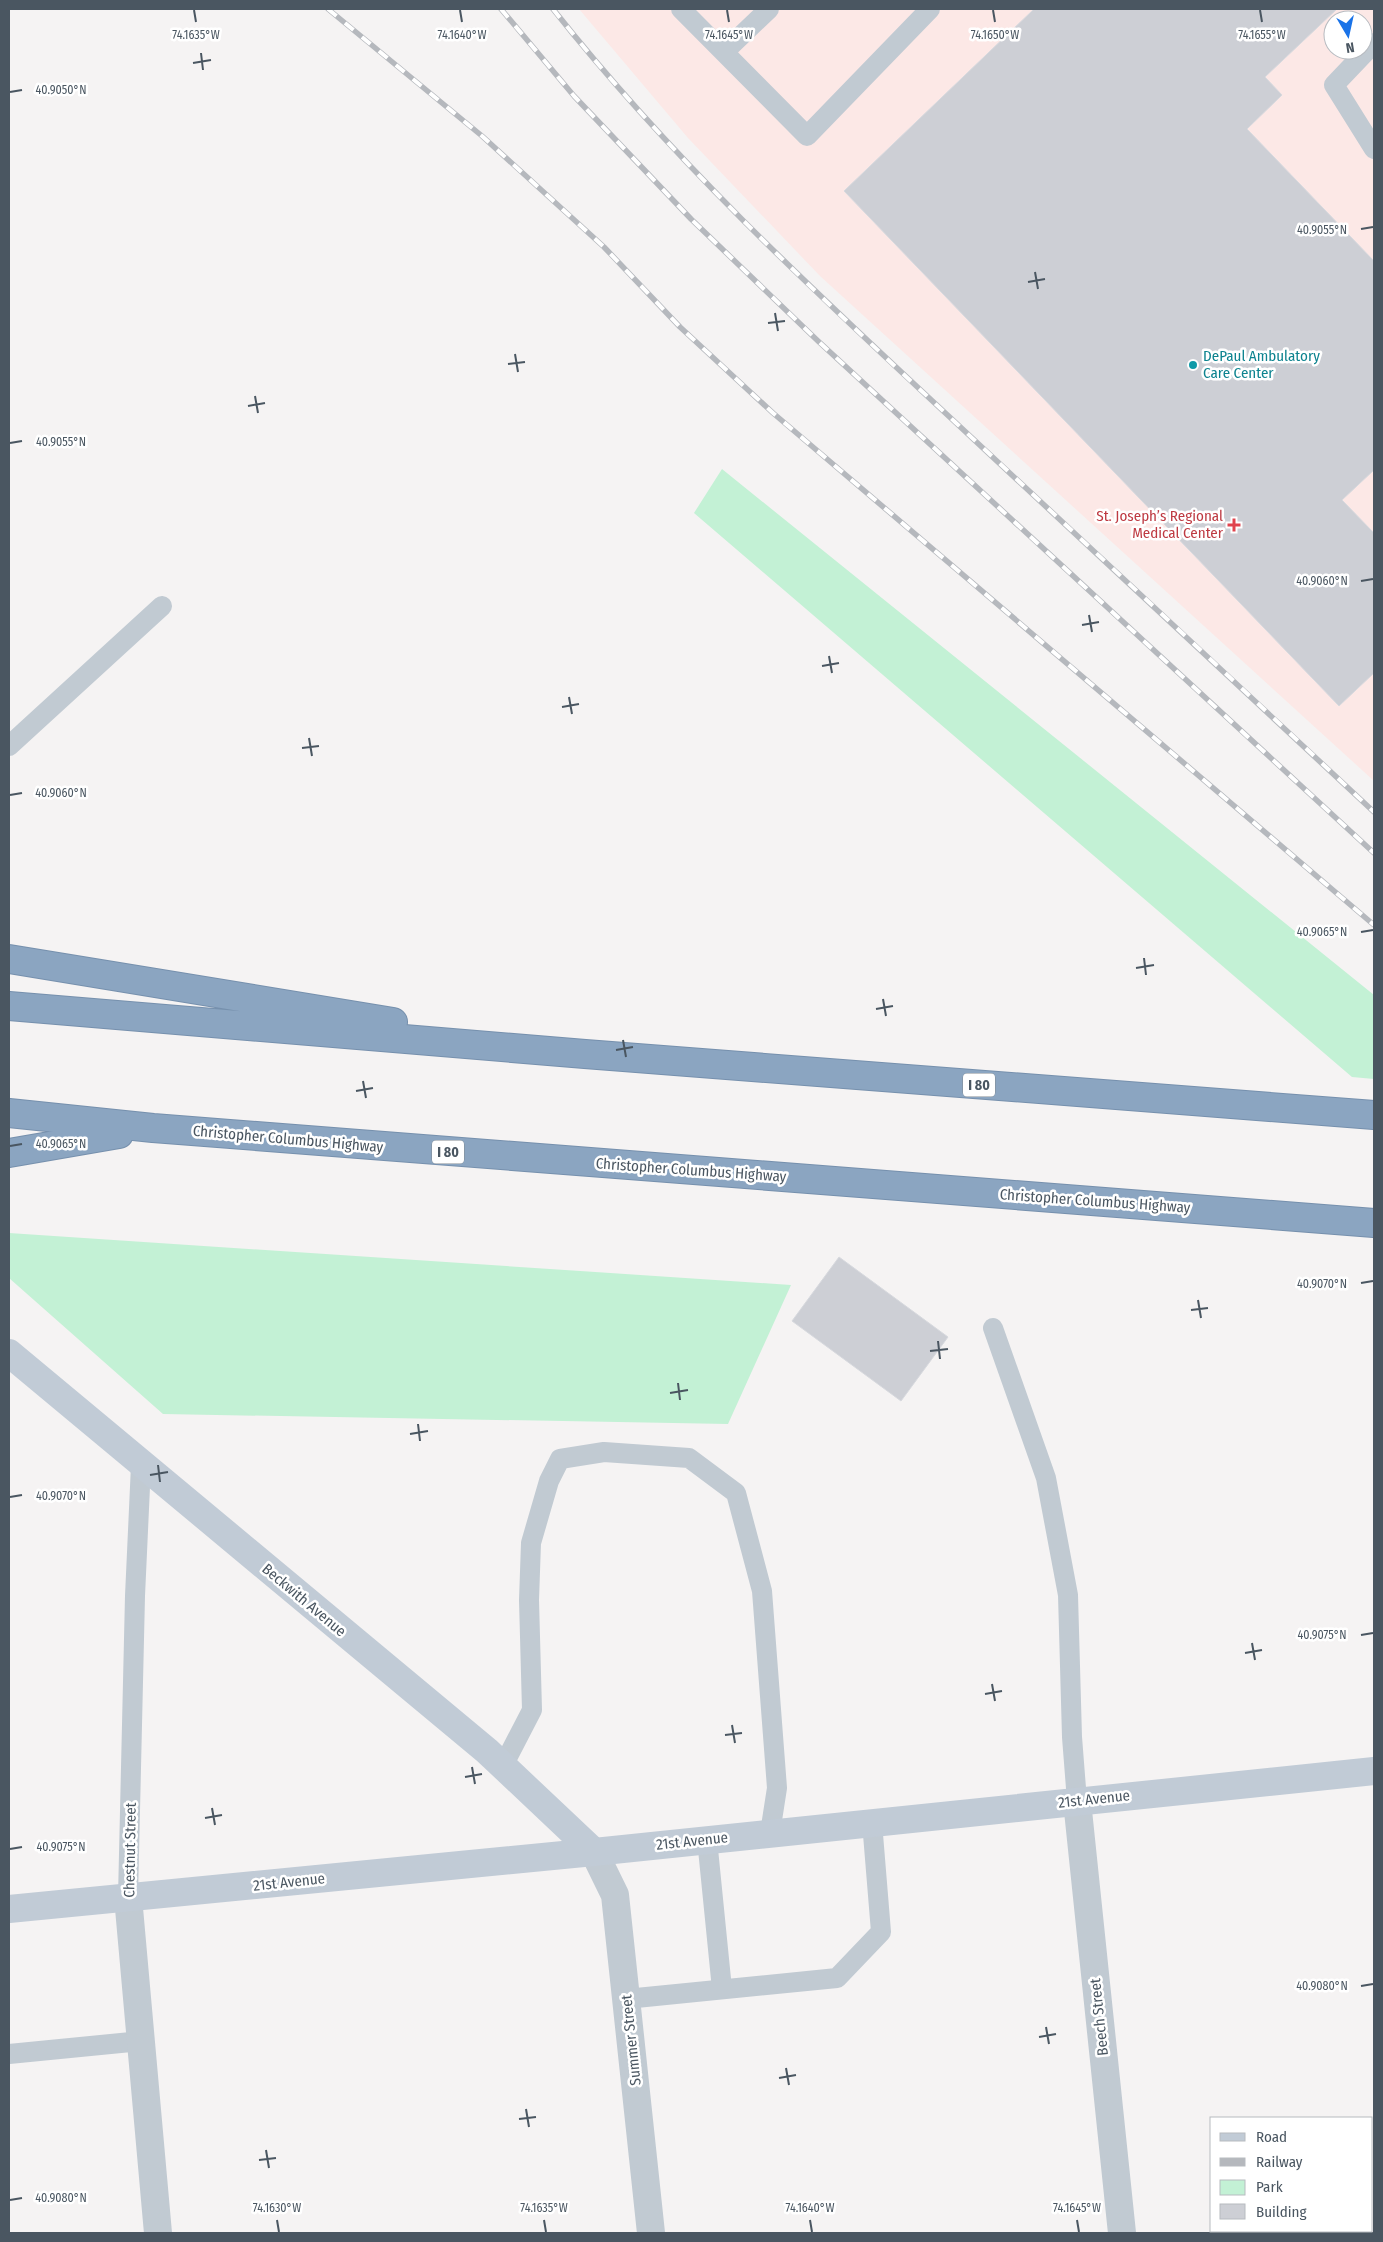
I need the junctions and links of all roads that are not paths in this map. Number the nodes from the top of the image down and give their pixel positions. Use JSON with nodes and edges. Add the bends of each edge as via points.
{"nodes":[{"id":1,"x":681,"y":9,"type":"edge"},
{"id":2,"x":769,"y":9,"type":"edge"},
{"id":3,"x":930,"y":9,"type":"edge"},
{"id":4,"x":1374,"y":43,"type":"edge"},
{"id":5,"x":724,"y":52,"type":"junction"},
{"id":6,"x":1374,"y":149,"type":"edge"},
{"id":7,"x":162,"y":606,"type":"dead end"},
{"id":8,"x":9,"y":746,"type":"edge"},
{"id":9,"x":9,"y":958,"type":"edge"},
{"id":10,"x":9,"y":1006,"type":"edge"},
{"id":11,"x":585,"y":1054,"type":"junction"},
{"id":12,"x":9,"y":1113,"type":"edge"},
{"id":13,"x":1374,"y":1115,"type":"edge"},
{"id":14,"x":153,"y":1128,"type":"junction"},
{"id":15,"x":9,"y":1153,"type":"edge"},
{"id":16,"x":1374,"y":1223,"type":"edge"},
{"id":17,"x":993,"y":1328,"type":"dead end"},
{"id":18,"x":9,"y":1353,"type":"edge"},
{"id":19,"x":141,"y":1465,"type":"junction"},
{"id":20,"x":502,"y":1768,"type":"junction"},
{"id":21,"x":1374,"y":1771,"type":"edge"},
{"id":22,"x":1077,"y":1801,"type":"junction"},
{"id":23,"x":872,"y":1822,"type":"junction"},
{"id":24,"x":770,"y":1833,"type":"junction"},
{"id":25,"x":707,"y":1839,"type":"junction"},
{"id":26,"x":594,"y":1852,"type":"junction"},
{"id":27,"x":128,"y":1897,"type":"junction"},
{"id":28,"x":9,"y":1909,"type":"edge"},
{"id":29,"x":722,"y":1990,"type":"junction"},
{"id":30,"x":626,"y":1999,"type":"junction"},
{"id":31,"x":141,"y":2041,"type":"junction"},
{"id":32,"x":9,"y":2054,"type":"edge"},
{"id":33,"x":158,"y":2233,"type":"edge"},
{"id":34,"x":652,"y":2233,"type":"edge"},
{"id":35,"x":1122,"y":2233,"type":"edge"}],
"edges":[{"from":1,"to":5,"type":"lane"},
{"from":2,"to":5,"type":"lane"},
{"from":3,"to":5,"type":"lane","via":[[807,136]]},
{"from":4,"to":6,"type":"lane","via":[[1334,84]]},
{"from":7,"to":8,"type":"lane"},
{"from":9,"to":11,"type":"highway"},
{"from":10,"to":11,"type":"highway","number":"I 80"},
{"from":11,"to":13,"type":"highway","number":"I 80"},
{"from":12,"to":14,"type":"highway","name":"Christopher Columbus Highway","number":"I 80"},
{"from":14,"to":15,"type":"highway"},
{"from":14,"to":16,"type":"highway","name":"Christopher Columbus Highway","number":"I 80"},
{"from":17,"to":22,"type":"lane","via":[[1046,1478],[1068,1594]]},
{"from":18,"to":19,"type":"street","name":"Beckwith Avenue"},
{"from":19,"to":20,"type":"street","name":"Beckwith Avenue","via":[[487,1751]]},
{"from":19,"to":27,"type":"lane","name":"Chestnut Street"},
{"from":20,"to":24,"type":"lane","via":[[532,1710],[531,1542],[549,1482],[560,1459],[604,1452],[689,1458],[736,1493],[762,1591],[777,1788]]},
{"from":20,"to":26,"type":"street","name":"Beckwith Avenue"},
{"from":21,"to":22,"type":"street","name":"21st Avenue"},
{"from":22,"to":23,"type":"street","name":"21st Avenue"},
{"from":22,"to":35,"type":"street","name":"Beech Street"},
{"from":23,"to":24,"type":"street","name":"21st Avenue"},
{"from":23,"to":29,"type":"lane","via":[[881,1932],[837,1978]]},
{"from":24,"to":25,"type":"street","name":"21st Avenue"},
{"from":25,"to":26,"type":"street","name":"21st Avenue"},
{"from":25,"to":29,"type":"lane"},
{"from":26,"to":27,"type":"street","name":"21st Avenue"},
{"from":26,"to":30,"type":"street","name":"Summer Street","via":[[615,1895]]},
{"from":27,"to":28,"type":"street","name":"21st Avenue"},
{"from":27,"to":31,"type":"street","name":"Chestnut Street"},
{"from":29,"to":30,"type":"lane"},
{"from":30,"to":34,"type":"street","name":"Summer Street"},
{"from":31,"to":32,"type":"lane"},
{"from":31,"to":33,"type":"street","name":"Chestnut Street"}]}
